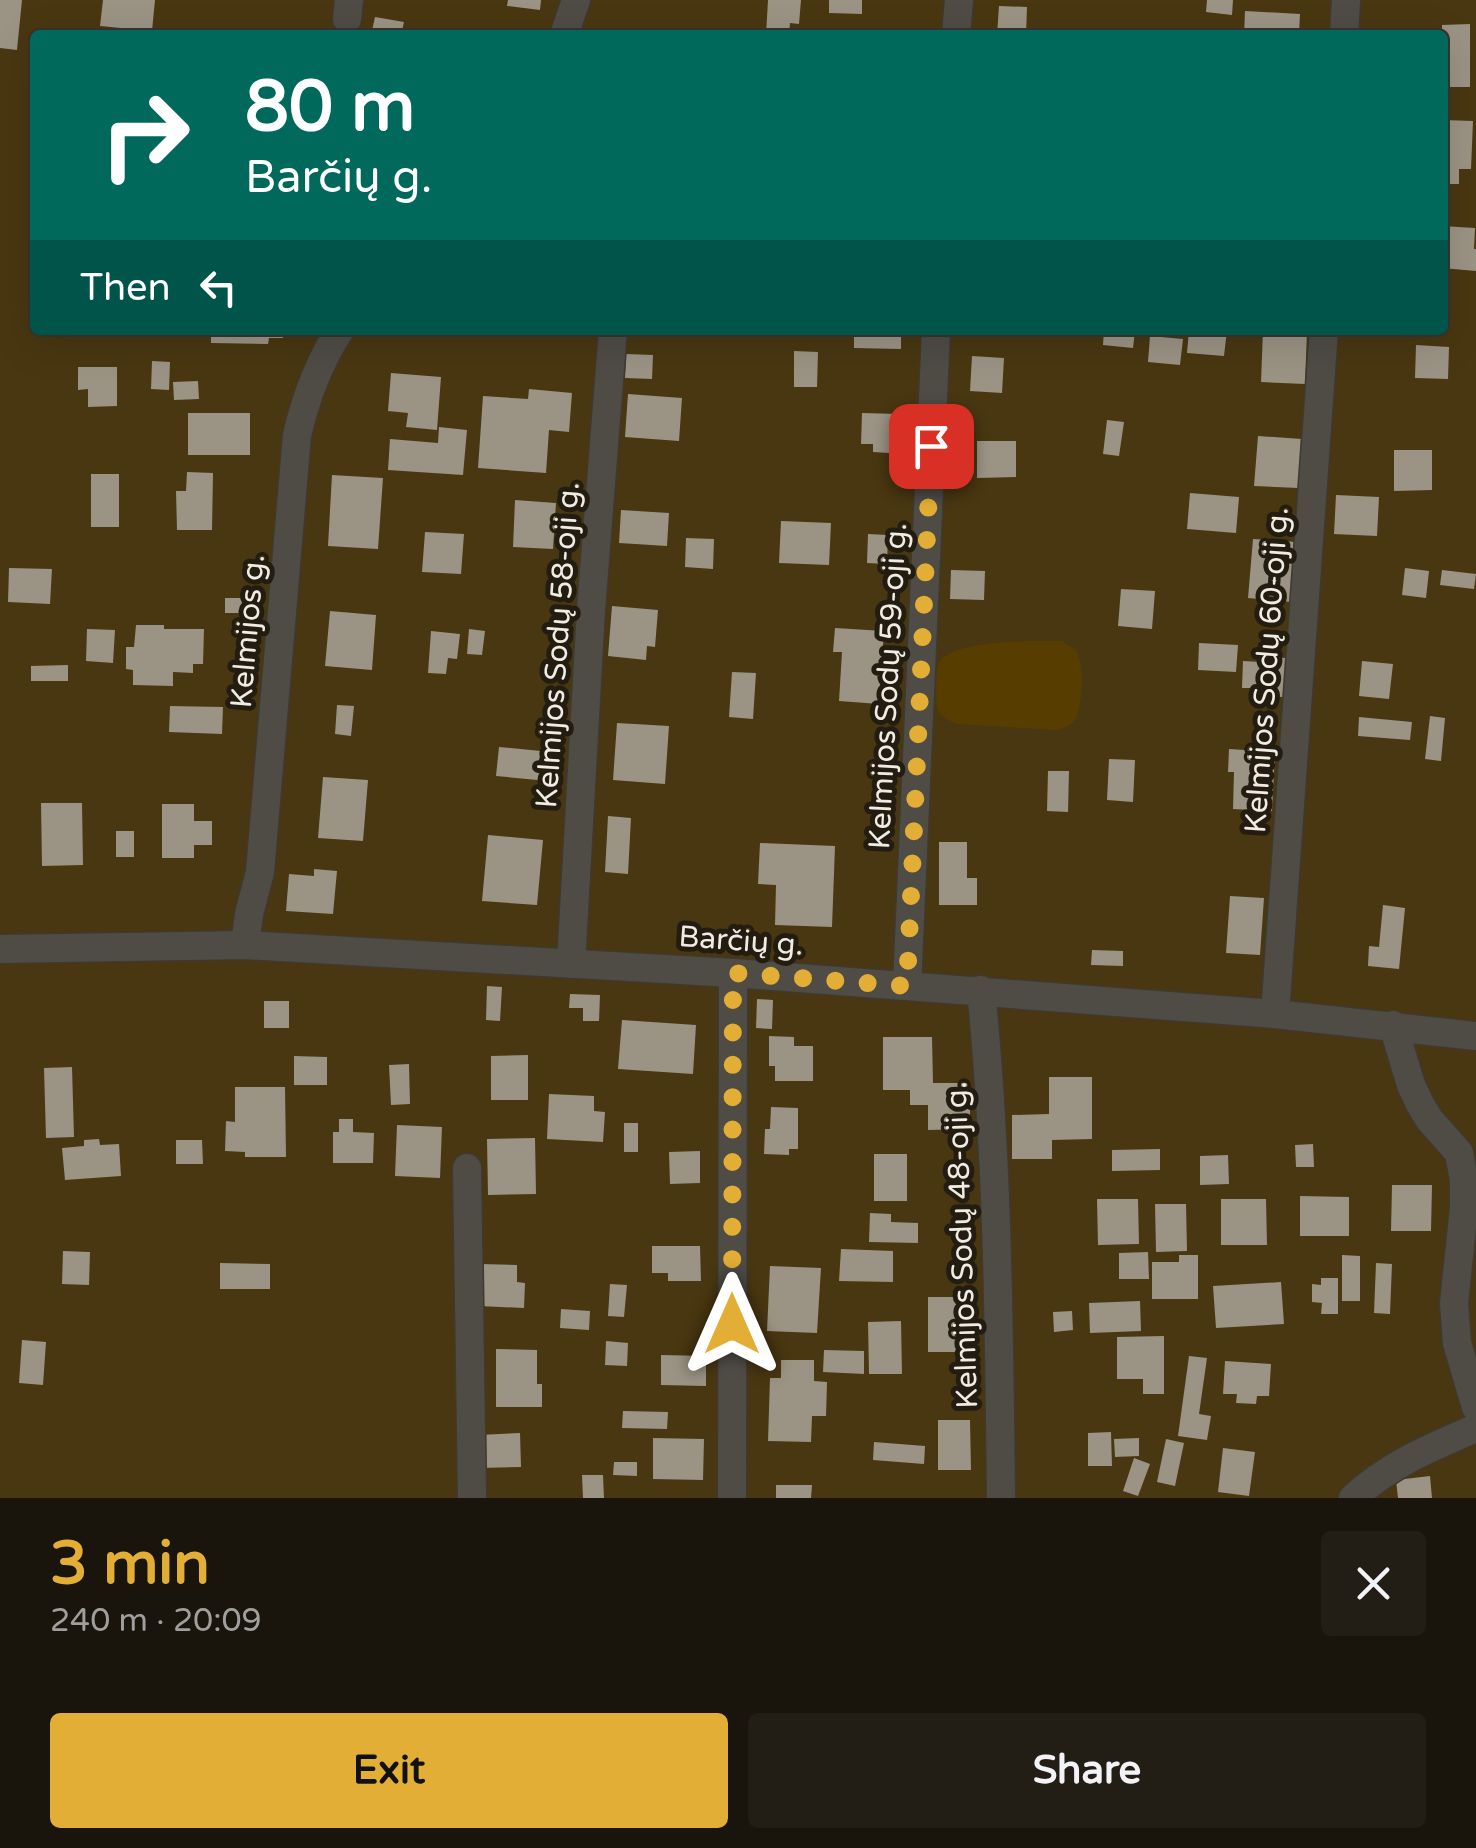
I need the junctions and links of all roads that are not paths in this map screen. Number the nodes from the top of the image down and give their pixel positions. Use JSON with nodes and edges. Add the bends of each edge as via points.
{"nodes":[{"id":1,"x":576,"y":0,"type":"edge"},
{"id":2,"x":958,"y":0,"type":"edge"},
{"id":3,"x":1346,"y":0,"type":"edge"},
{"id":4,"x":566,"y":30,"type":"edge"},
{"id":5,"x":956,"y":30,"type":"edge"},
{"id":6,"x":1344,"y":30,"type":"edge"},
{"id":7,"x":337,"y":335,"type":"edge"},
{"id":8,"x":613,"y":335,"type":"edge"},
{"id":9,"x":936,"y":335,"type":"edge"},
{"id":10,"x":1324,"y":335,"type":"edge"},
{"id":11,"x":245,"y":945,"type":"junction"},
{"id":12,"x":0,"y":949,"type":"edge"},
{"id":13,"x":571,"y":964,"type":"junction"},
{"id":14,"x":733,"y":973,"type":"junction"},
{"id":15,"x":907,"y":986,"type":"junction"},
{"id":16,"x":981,"y":990,"type":"junction"},
{"id":17,"x":1275,"y":1014,"type":"junction"},
{"id":18,"x":1393,"y":1025,"type":"junction"},
{"id":19,"x":1476,"y":1036,"type":"edge"},
{"id":20,"x":1468,"y":1160,"type":"edge"},
{"id":21,"x":467,"y":1168,"type":"dead end"},
{"id":22,"x":1476,"y":1406,"type":"edge"},
{"id":23,"x":1476,"y":1428,"type":"edge"},
{"id":24,"x":472,"y":1498,"type":"edge"},
{"id":25,"x":732,"y":1498,"type":"edge"},
{"id":26,"x":1001,"y":1498,"type":"edge"},
{"id":27,"x":1353,"y":1498,"type":"edge"}],
"edges":[{"from":1,"to":4,"type":"street"},
{"from":2,"to":5,"type":"street"},
{"from":3,"to":6,"type":"street"},
{"from":7,"to":11,"type":"street","name":"Kelmijos g.","via":[[312,381],[297,435],[260,872]]},
{"from":8,"to":13,"type":"street","name":"Kelmijos Sodų 58-oji g."},
{"from":9,"to":15,"type":"street","name":"Kelmijos Sodų 59-oji g."},
{"from":10,"to":17,"type":"street","name":"Kelmijos Sodų 60-oji g."},
{"from":11,"to":12,"type":"street","name":"Barčių g."},
{"from":11,"to":13,"type":"street","name":"Barčių g."},
{"from":13,"to":14,"type":"street","name":"Barčių g."},
{"from":14,"to":15,"type":"street","name":"Barčių g."},
{"from":14,"to":25,"type":"street"},
{"from":15,"to":16,"type":"street","name":"Barčių g."},
{"from":16,"to":17,"type":"street","name":"Barčių g."},
{"from":16,"to":26,"type":"street","name":"Kelmijos Sodų 48-oji g.","via":[[997,1240]]},
{"from":17,"to":18,"type":"street","name":"Barčių g."},
{"from":18,"to":19,"type":"street","name":"Barčių g."},
{"from":18,"to":20,"type":"street","via":[[1420,1104]]},
{"from":20,"to":22,"type":"street","via":[[1454,1304],[1457,1344]]},
{"from":21,"to":24,"type":"street"},
{"from":23,"to":27,"type":"street","via":[[1407,1458]]}]}
